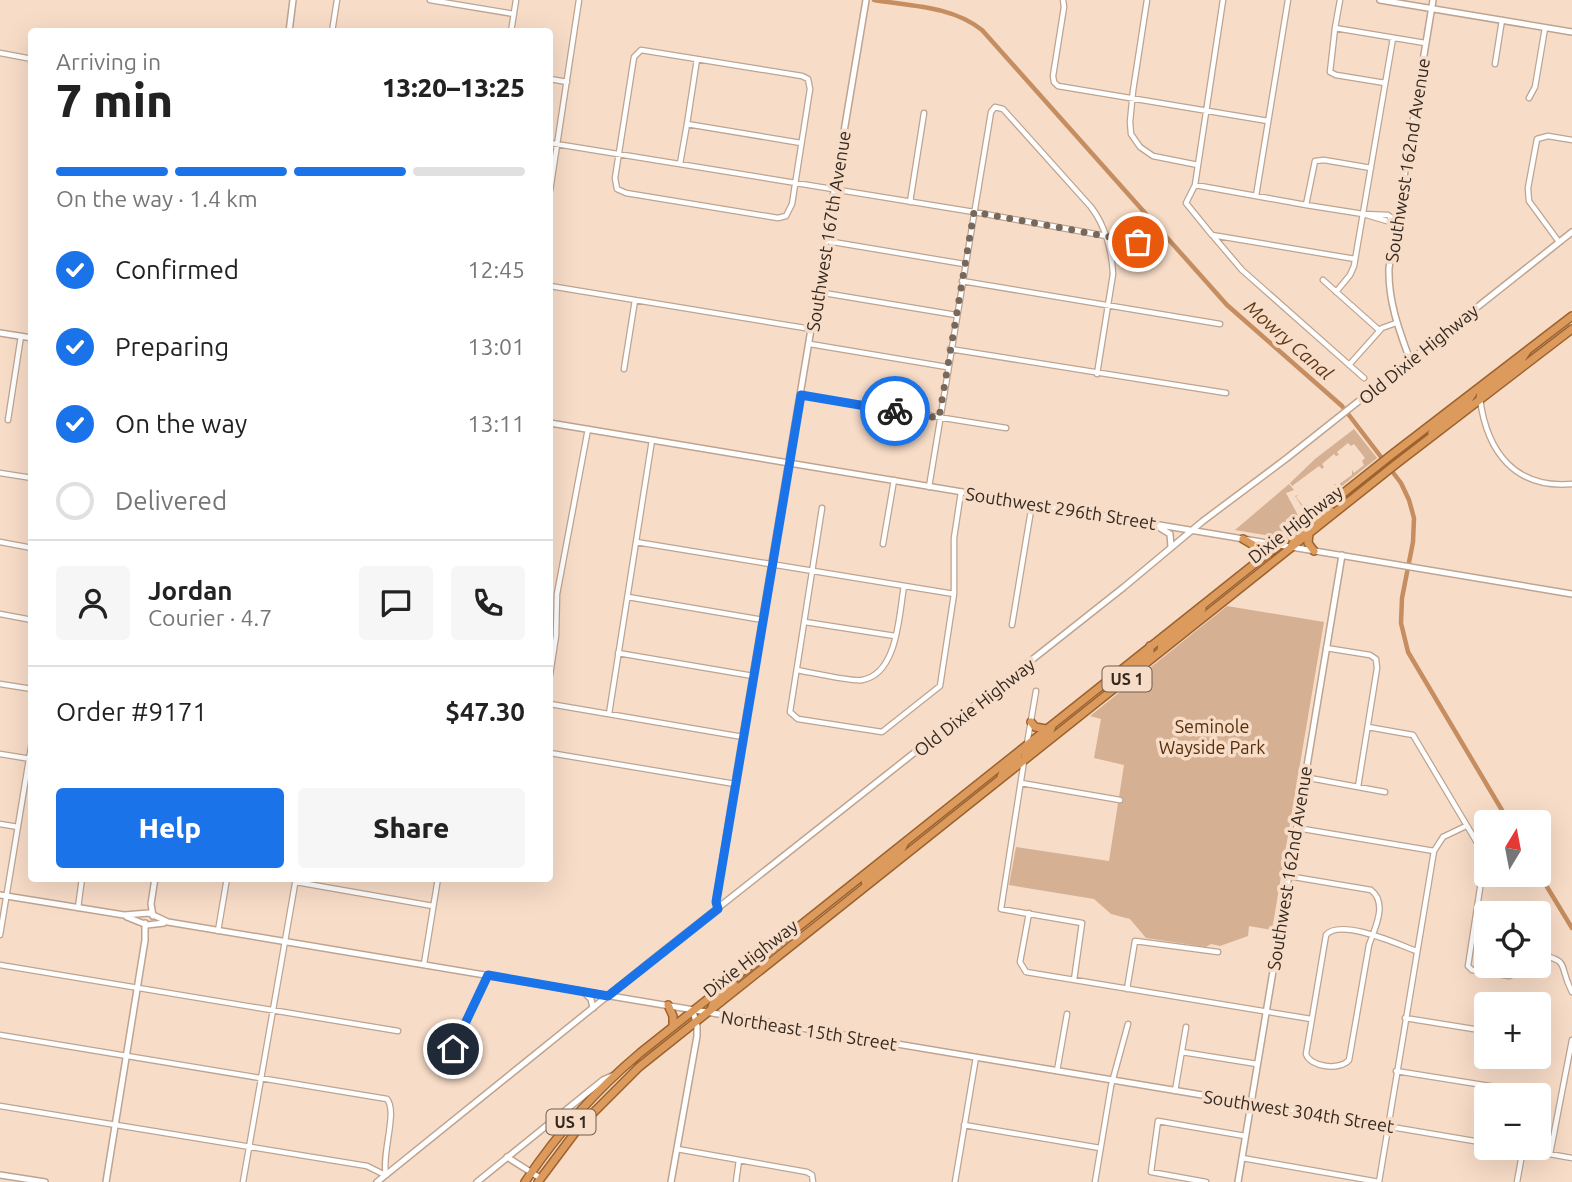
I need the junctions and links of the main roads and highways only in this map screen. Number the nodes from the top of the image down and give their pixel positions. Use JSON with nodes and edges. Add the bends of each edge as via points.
{"nodes":[{"id":1,"x":1572,"y":316,"type":"edge"},
{"id":2,"x":1572,"y":329,"type":"edge"},
{"id":3,"x":1528,"y":348,"type":"junction"},
{"id":4,"x":1474,"y":390,"type":"junction"},
{"id":5,"x":1480,"y":399,"type":"junction"},
{"id":6,"x":1428,"y":439,"type":"junction"},
{"id":7,"x":1354,"y":485,"type":"junction"},
{"id":8,"x":1309,"y":534,"type":"junction"},
{"id":9,"x":1243,"y":538,"type":"road end"},
{"id":10,"x":1277,"y":545,"type":"junction"},
{"id":11,"x":1291,"y":548,"type":"junction"},
{"id":12,"x":1314,"y":551,"type":"road end"},
{"id":13,"x":1261,"y":559,"type":"junction"},
{"id":14,"x":1206,"y":602,"type":"junction"},
{"id":15,"x":1213,"y":610,"type":"junction"},
{"id":16,"x":1150,"y":646,"type":"junction"},
{"id":17,"x":1161,"y":651,"type":"junction"},
{"id":18,"x":1103,"y":697,"type":"junction"},
{"id":19,"x":1031,"y":722,"type":"road end"},
{"id":20,"x":1049,"y":727,"type":"junction"},
{"id":21,"x":1027,"y":745,"type":"junction"},
{"id":22,"x":1024,"y":760,"type":"junction"},
{"id":23,"x":1001,"y":778,"type":"junction"},
{"id":24,"x":909,"y":838,"type":"junction"},
{"id":25,"x":866,"y":886,"type":"junction"},
{"id":26,"x":847,"y":887,"type":"junction"},
{"id":27,"x":805,"y":934,"type":"junction"},
{"id":28,"x":750,"y":965,"type":"junction"},
{"id":29,"x":668,"y":1005,"type":"road end"},
{"id":30,"x":711,"y":1012,"type":"junction"},
{"id":31,"x":673,"y":1026,"type":"junction"},
{"id":32,"x":539,"y":1180,"type":"edge"},
{"id":33,"x":526,"y":1182,"type":"edge"}],
"edges":[{"from":1,"to":3,"type":"highway","name":"Dixie Highway","number":"US 1"},
{"from":2,"to":5,"type":"highway","name":"Dixie Highway","number":"US 1"},
{"from":3,"to":4,"type":"highway","name":"Dixie Highway","number":"US 1"},
{"from":3,"to":5,"type":"highway","via":[[1521,360],[1481,392]]},
{"from":4,"to":6,"type":"highway"},
{"from":4,"to":7,"type":"highway","name":"Dixie Highway","number":"US 1"},
{"from":5,"to":6,"type":"highway","name":"Dixie Highway","number":"US 1"},
{"from":6,"to":8,"type":"highway","name":"Dixie Highway","number":"US 1"},
{"from":7,"to":10,"type":"highway","name":"Dixie Highway","number":"US 1"},
{"from":7,"to":11,"type":"highway","via":[[1347,496],[1296,537]]},
{"from":8,"to":11,"type":"highway","name":"Dixie Highway","number":"US 1"},
{"from":8,"to":12,"type":"highway"},
{"from":9,"to":13,"type":"highway","via":[[1260,549]]},
{"from":10,"to":13,"type":"highway","name":"Dixie Highway","number":"US 1"},
{"from":10,"to":15,"type":"highway","via":[[1271,557],[1222,597]]},
{"from":11,"to":15,"type":"highway","name":"Dixie Highway","number":"US 1"},
{"from":13,"to":14,"type":"highway","name":"Dixie Highway","number":"US 1"},
{"from":14,"to":16,"type":"highway","name":"Dixie Highway","number":"US 1"},
{"from":14,"to":17,"type":"highway","via":[[1198,616],[1162,643]]},
{"from":15,"to":17,"type":"highway","name":"Dixie Highway","number":"US 1"},
{"from":16,"to":18,"type":"highway","via":[[1150,653]]},
{"from":16,"to":20,"type":"highway","name":"Dixie Highway","number":"US 1"},
{"from":17,"to":18,"type":"highway","name":"Dixie Highway","number":"US 1"},
{"from":18,"to":22,"type":"highway","name":"Dixie Highway","number":"US 1"},
{"from":19,"to":20,"type":"highway","via":[[1038,728]]},
{"from":20,"to":21,"type":"highway","number":"US 1"},
{"from":20,"to":22,"type":"highway","via":[[1049,734],[1027,751]]},
{"from":21,"to":23,"type":"highway"},
{"from":21,"to":24,"type":"highway","number":"US 1"},
{"from":22,"to":23,"type":"highway","number":"US 1"},
{"from":23,"to":25,"type":"highway","name":"Dixie Highway","number":"US 1"},
{"from":24,"to":25,"type":"highway","via":[[900,852],[865,880]]},
{"from":24,"to":26,"type":"highway","name":"Dixie Highway","number":"US 1"},
{"from":25,"to":27,"type":"highway","name":"Dixie Highway","number":"US 1"},
{"from":26,"to":27,"type":"highway","via":[[847,894]]},
{"from":26,"to":28,"type":"highway","name":"Dixie Highway","number":"US 1"},
{"from":27,"to":30,"type":"highway","name":"Dixie Highway","number":"US 1"},
{"from":28,"to":30,"type":"highway","via":[[746,975],[713,1001]]},
{"from":28,"to":31,"type":"highway","name":"Dixie Highway","number":"US 1"},
{"from":29,"to":31,"type":"highway"},
{"from":30,"to":32,"type":"highway","name":"Dixie Highway","number":"US 1","via":[[607,1097]]},
{"from":31,"to":33,"type":"highway","name":"Dixie Highway","number":"US 1","via":[[614,1074]]}]}
